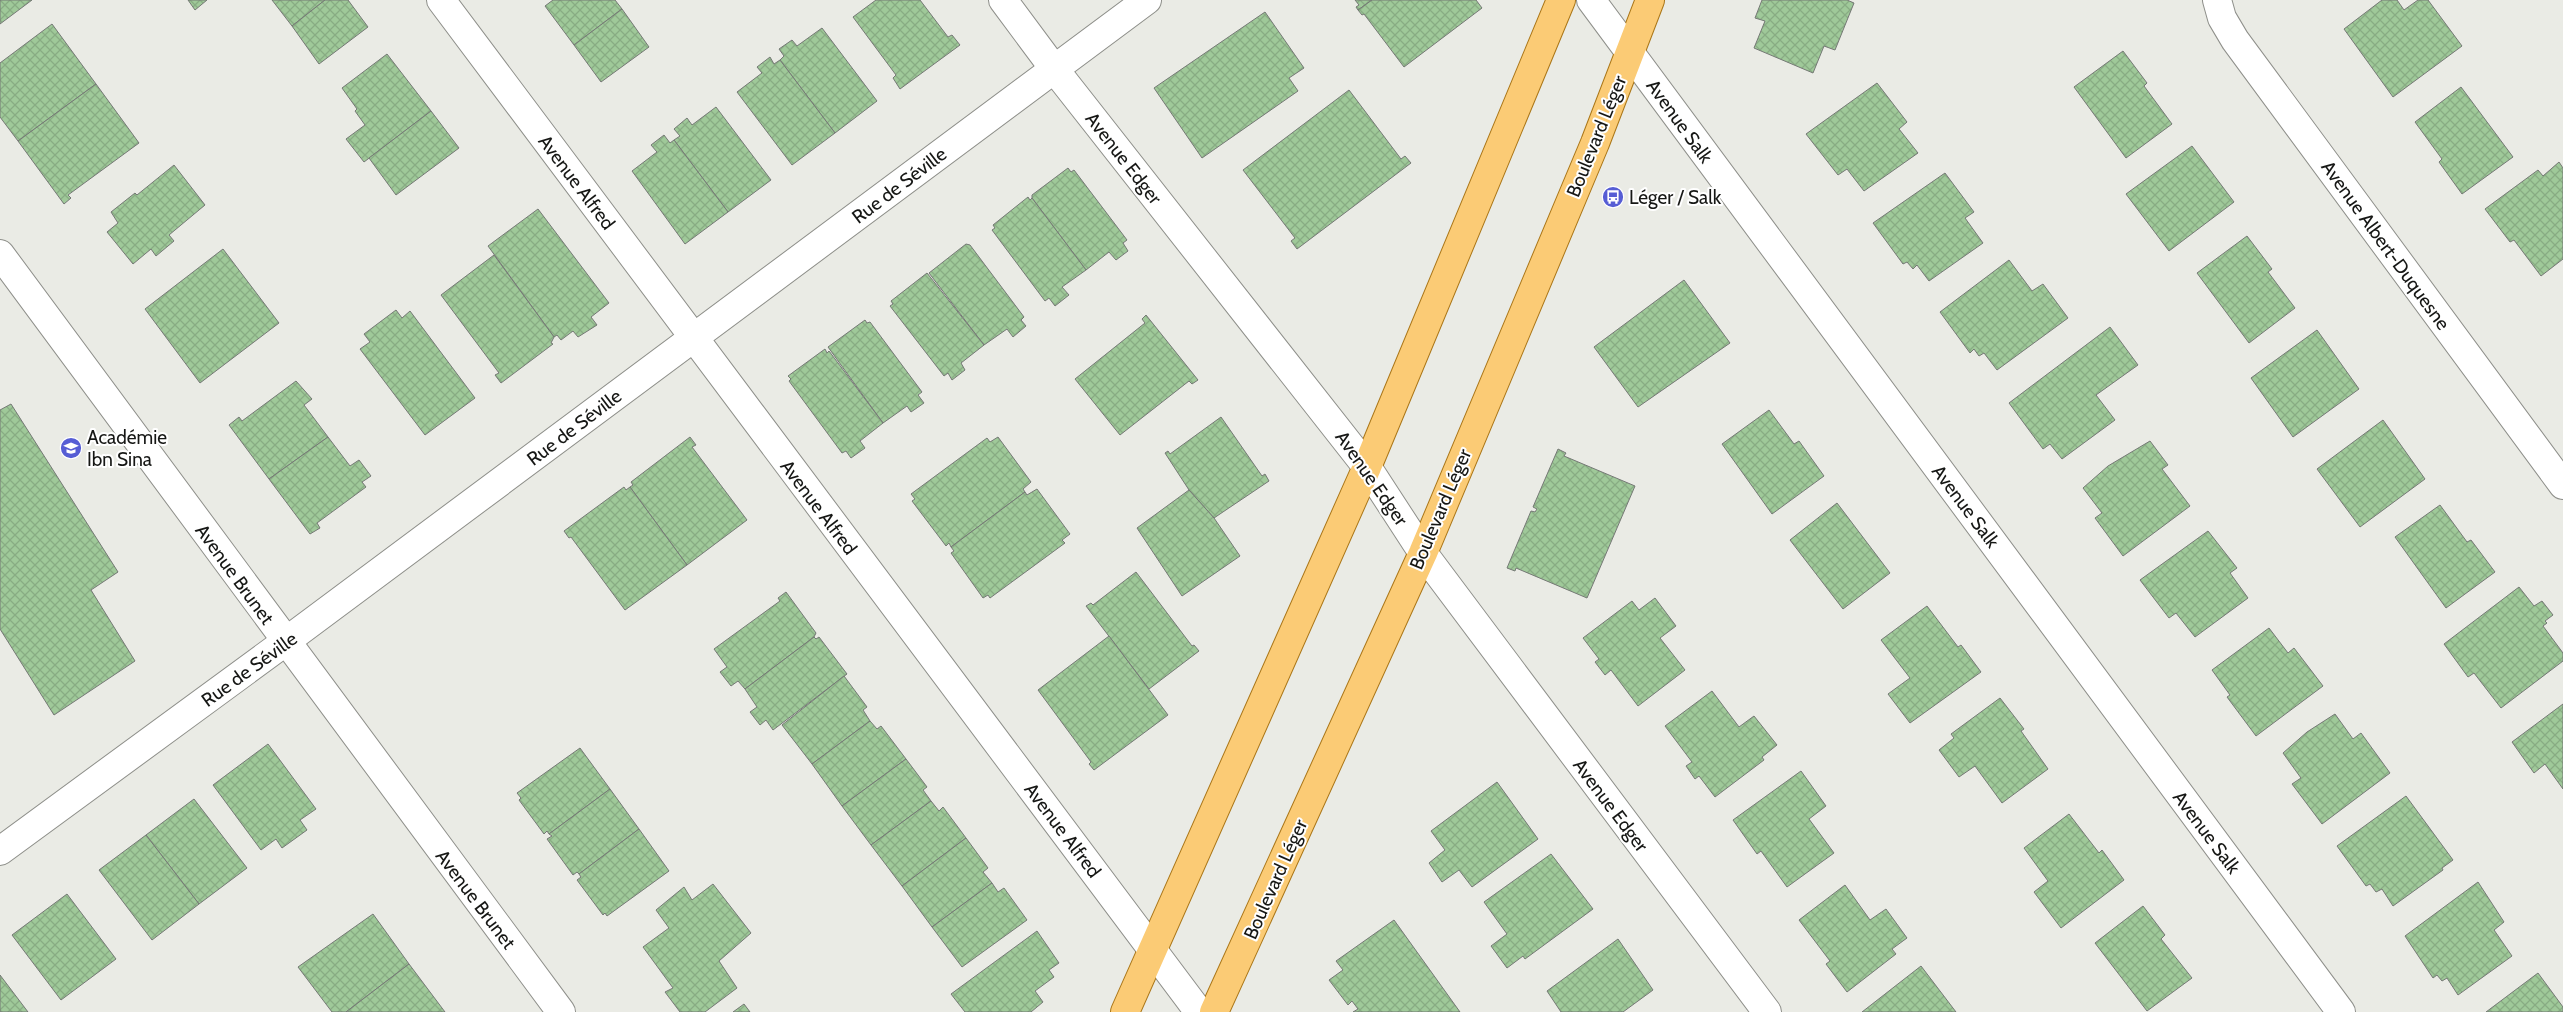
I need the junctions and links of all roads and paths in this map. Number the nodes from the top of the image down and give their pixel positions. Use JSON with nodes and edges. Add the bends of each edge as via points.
{"nodes":[{"id":1,"x":441,"y":0,"type":"edge"},
{"id":2,"x":1003,"y":0,"type":"edge"},
{"id":3,"x":1147,"y":0,"type":"edge"},
{"id":4,"x":1561,"y":0,"type":"edge"},
{"id":5,"x":1591,"y":0,"type":"edge"},
{"id":6,"x":1650,"y":0,"type":"edge"},
{"id":7,"x":2217,"y":0,"type":"edge"},
{"id":8,"x":1629,"y":51,"type":"junction"},
{"id":9,"x":1055,"y":70,"type":"junction"},
{"id":10,"x":0,"y":254,"type":"edge"},
{"id":11,"x":693,"y":338,"type":"junction"},
{"id":12,"x":1367,"y":467,"type":"junction"},
{"id":13,"x":2563,"y":484,"type":"edge"},
{"id":14,"x":1422,"y":553,"type":"junction"},
{"id":15,"x":285,"y":642,"type":"junction"},
{"id":16,"x":0,"y":852,"type":"edge"},
{"id":17,"x":1153,"y":950,"type":"junction"},
{"id":18,"x":561,"y":1012,"type":"edge"},
{"id":19,"x":1125,"y":1012,"type":"edge"},
{"id":20,"x":1199,"y":1012,"type":"edge"},
{"id":21,"x":1214,"y":1012,"type":"edge"},
{"id":22,"x":1767,"y":1012,"type":"edge"},
{"id":23,"x":2341,"y":1012,"type":"edge"}],
"edges":[{"from":1,"to":11,"type":"street","name":"Avenue Alfred"},
{"from":2,"to":9,"type":"street","name":"Avenue Edger"},
{"from":3,"to":9,"type":"street","name":"Rue de Séville"},
{"from":4,"to":12,"type":"main road"},
{"from":5,"to":8,"type":"street","name":"Avenue Salk"},
{"from":6,"to":8,"type":"main road","name":"Boulevard Léger"},
{"from":7,"to":13,"type":"street","name":"Avenue Albert-Duquesne","via":[[2222,18],[2235,40]]},
{"from":8,"to":14,"type":"main road","name":"Boulevard Léger","via":[[1595,143]]},
{"from":8,"to":23,"type":"street","name":"Avenue Salk"},
{"from":9,"to":11,"type":"street","name":"Rue de Séville"},
{"from":9,"to":12,"type":"street","name":"Avenue Edger"},
{"from":10,"to":15,"type":"street","name":"Avenue Brunet"},
{"from":11,"to":15,"type":"street","name":"Rue de Séville"},
{"from":11,"to":17,"type":"street","name":"Avenue Alfred"},
{"from":12,"to":14,"type":"street","name":"Avenue Edger"},
{"from":12,"to":17,"type":"main road"},
{"from":14,"to":21,"type":"main road","name":"Boulevard Léger"},
{"from":14,"to":22,"type":"street","name":"Avenue Edger"},
{"from":15,"to":16,"type":"street","name":"Rue de Séville"},
{"from":15,"to":18,"type":"street","name":"Avenue Brunet"},
{"from":17,"to":19,"type":"main road"},
{"from":17,"to":20,"type":"street","name":"Avenue Alfred"}]}
